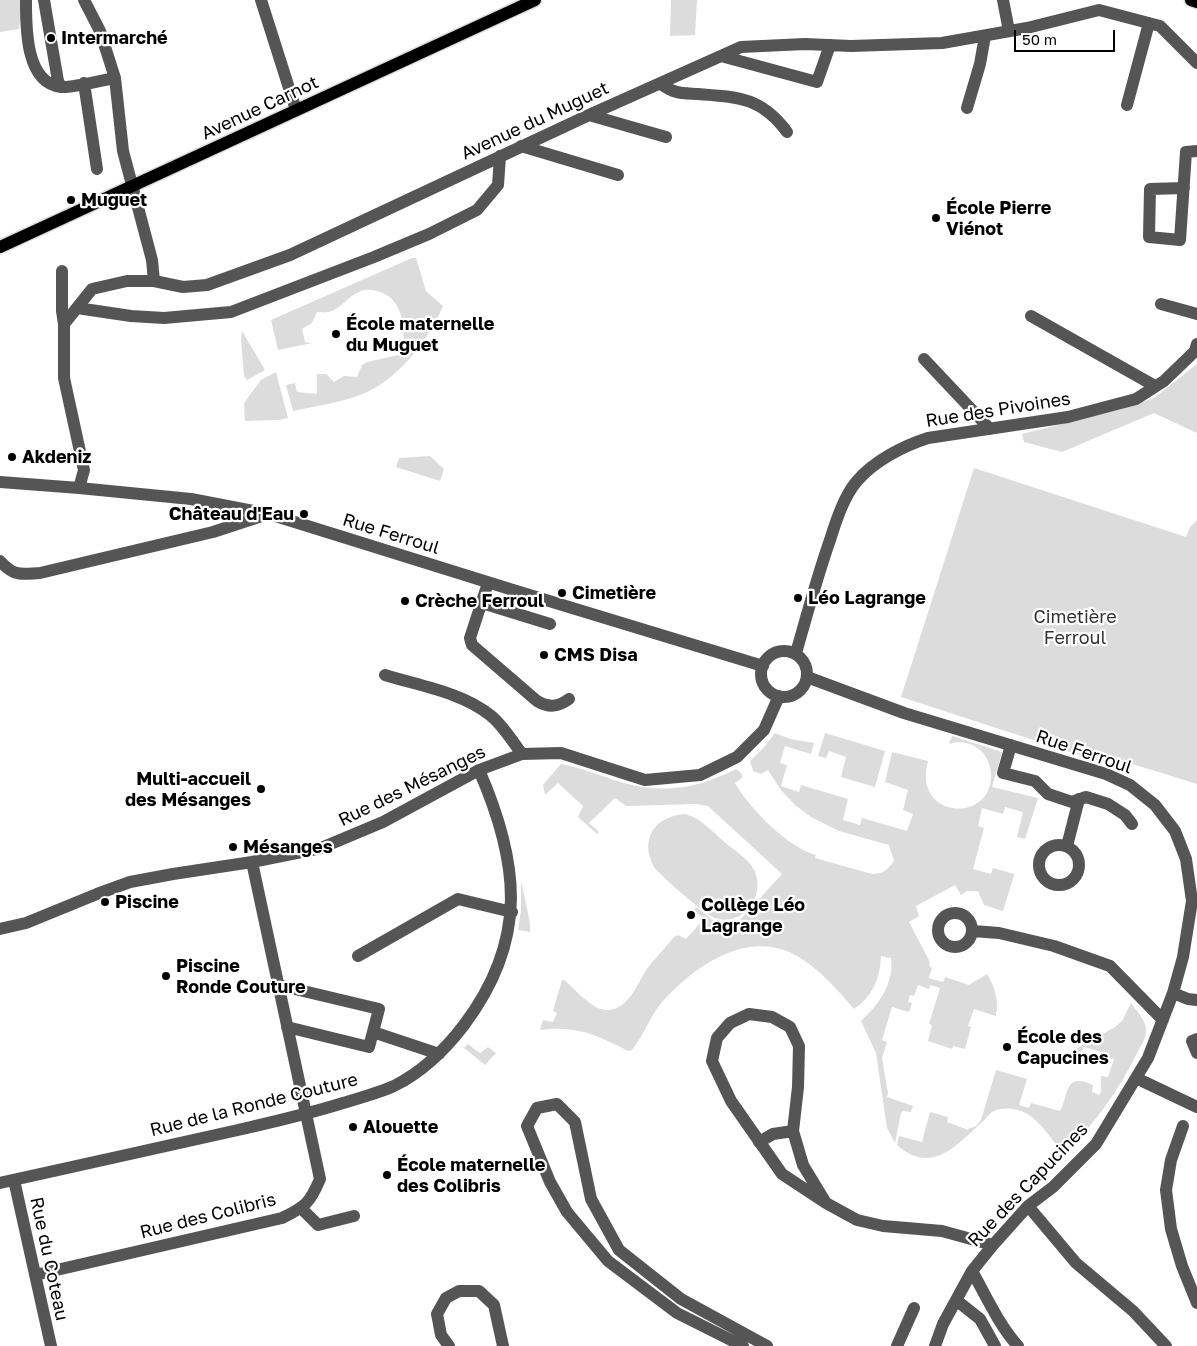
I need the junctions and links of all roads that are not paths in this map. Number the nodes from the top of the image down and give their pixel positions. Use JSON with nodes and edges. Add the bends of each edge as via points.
{"nodes":[{"id":1,"x":26,"y":0,"type":"edge"},
{"id":2,"x":44,"y":0,"type":"edge"},
{"id":3,"x":84,"y":0,"type":"edge"},
{"id":4,"x":261,"y":0,"type":"edge"},
{"id":5,"x":535,"y":0,"type":"edge"},
{"id":6,"x":1003,"y":0,"type":"edge"},
{"id":7,"x":1191,"y":0,"type":"edge"},
{"id":8,"x":1197,"y":2,"type":"edge"},
{"id":9,"x":1149,"y":23,"type":"junction"},
{"id":10,"x":1009,"y":31,"type":"junction"},
{"id":11,"x":985,"y":36,"type":"junction"},
{"id":12,"x":830,"y":44,"type":"junction"},
{"id":13,"x":721,"y":56,"type":"junction"},
{"id":14,"x":1197,"y":63,"type":"edge"},
{"id":15,"x":115,"y":78,"type":"junction"},
{"id":16,"x":84,"y":83,"type":"junction"},
{"id":17,"x":661,"y":84,"type":"junction"},
{"id":18,"x":62,"y":87,"type":"junction"},
{"id":19,"x":1127,"y":104,"type":"dead end"},
{"id":20,"x":968,"y":108,"type":"dead end"},
{"id":21,"x":296,"y":110,"type":"junction"},
{"id":22,"x":589,"y":115,"type":"junction"},
{"id":23,"x":787,"y":132,"type":"dead end"},
{"id":24,"x":666,"y":137,"type":"dead end"},
{"id":25,"x":521,"y":146,"type":"junction"},
{"id":26,"x":1197,"y":151,"type":"edge"},
{"id":27,"x":500,"y":156,"type":"junction"},
{"id":28,"x":97,"y":169,"type":"dead end"},
{"id":29,"x":618,"y":174,"type":"dead end"},
{"id":30,"x":132,"y":186,"type":"junction"},
{"id":31,"x":1184,"y":188,"type":"junction"},
{"id":32,"x":0,"y":247,"type":"edge"},
{"id":33,"x":62,"y":271,"type":"dead end"},
{"id":34,"x":154,"y":281,"type":"junction"},
{"id":35,"x":1161,"y":304,"type":"dead end"},
{"id":36,"x":77,"y":308,"type":"junction"},
{"id":37,"x":1197,"y":314,"type":"edge"},
{"id":38,"x":1031,"y":316,"type":"dead end"},
{"id":39,"x":64,"y":324,"type":"junction"},
{"id":40,"x":1197,"y":344,"type":"edge"},
{"id":41,"x":924,"y":359,"type":"dead end"},
{"id":42,"x":1155,"y":386,"type":"junction"},
{"id":43,"x":990,"y":429,"type":"junction"},
{"id":44,"x":0,"y":482,"type":"edge"},
{"id":45,"x":79,"y":488,"type":"junction"},
{"id":46,"x":269,"y":514,"type":"junction"},
{"id":47,"x":0,"y":562,"type":"edge"},
{"id":48,"x":488,"y":583,"type":"junction"},
{"id":49,"x":482,"y":603,"type":"junction"},
{"id":50,"x":550,"y":624,"type":"dead end"},
{"id":51,"x":796,"y":653,"type":"junction"},
{"id":52,"x":763,"y":666,"type":"junction"},
{"id":53,"x":385,"y":676,"type":"dead end"},
{"id":54,"x":807,"y":677,"type":"junction"},
{"id":55,"x":778,"y":696,"type":"junction"},
{"id":56,"x":569,"y":699,"type":"dead end"},
{"id":57,"x":1011,"y":745,"type":"junction"},
{"id":58,"x":522,"y":754,"type":"junction"},
{"id":59,"x":479,"y":770,"type":"junction"},
{"id":60,"x":1080,"y":799,"type":"junction"},
{"id":61,"x":1132,"y":824,"type":"dead end"},
{"id":62,"x":1067,"y":846,"type":"dead end"},
{"id":63,"x":252,"y":862,"type":"junction"},
{"id":64,"x":512,"y":912,"type":"junction"},
{"id":65,"x":0,"y":928,"type":"edge"},
{"id":66,"x":973,"y":931,"type":"dead end"},
{"id":67,"x":358,"y":956,"type":"dead end"},
{"id":68,"x":278,"y":985,"type":"junction"},
{"id":69,"x":1173,"y":993,"type":"junction"},
{"id":70,"x":1197,"y":1000,"type":"edge"},
{"id":71,"x":1163,"y":1020,"type":"junction"},
{"id":72,"x":287,"y":1027,"type":"junction"},
{"id":73,"x":373,"y":1032,"type":"junction"},
{"id":74,"x":1197,"y":1039,"type":"edge"},
{"id":75,"x":1197,"y":1053,"type":"edge"},
{"id":76,"x":439,"y":1054,"type":"junction"},
{"id":77,"x":1136,"y":1078,"type":"junction"},
{"id":78,"x":1197,"y":1106,"type":"edge"},
{"id":79,"x":306,"y":1114,"type":"junction"},
{"id":80,"x":1183,"y":1126,"type":"dead end"},
{"id":81,"x":792,"y":1131,"type":"junction"},
{"id":82,"x":759,"y":1142,"type":"junction"},
{"id":83,"x":14,"y":1180,"type":"junction"},
{"id":84,"x":0,"y":1183,"type":"edge"},
{"id":85,"x":826,"y":1204,"type":"junction"},
{"id":86,"x":1028,"y":1206,"type":"junction"},
{"id":87,"x":302,"y":1209,"type":"junction"},
{"id":88,"x":354,"y":1216,"type":"dead end"},
{"id":89,"x":605,"y":1223,"type":"junction"},
{"id":90,"x":589,"y":1240,"type":"junction"},
{"id":91,"x":993,"y":1244,"type":"junction"},
{"id":92,"x":619,"y":1250,"type":"junction"},
{"id":93,"x":608,"y":1261,"type":"junction"},
{"id":94,"x":972,"y":1271,"type":"junction"},
{"id":95,"x":35,"y":1275,"type":"junction"},
{"id":96,"x":956,"y":1300,"type":"junction"},
{"id":97,"x":1197,"y":1302,"type":"edge"},
{"id":98,"x":914,"y":1308,"type":"dead end"},
{"id":99,"x":51,"y":1346,"type":"edge"},
{"id":100,"x":449,"y":1346,"type":"edge"},
{"id":101,"x":503,"y":1346,"type":"edge"},
{"id":102,"x":742,"y":1346,"type":"edge"},
{"id":103,"x":767,"y":1346,"type":"edge"},
{"id":104,"x":897,"y":1346,"type":"edge"},
{"id":105,"x":935,"y":1346,"type":"edge"},
{"id":106,"x":996,"y":1346,"type":"edge"},
{"id":107,"x":1018,"y":1346,"type":"edge"},
{"id":108,"x":1166,"y":1346,"type":"edge"}],
"edges":[{"from":1,"to":18,"type":"street","via":[[28,45],[33,62],[50,84]]},
{"from":2,"to":18,"type":"street","via":[[58,81]]},
{"from":3,"to":15,"type":"street","via":[[100,31]]},
{"from":4,"to":21,"type":"street"},
{"from":5,"to":21,"type":"main road","name":"Avenue Carnot"},
{"from":6,"to":10,"type":"street"},
{"from":7,"to":8,"type":"main road"},
{"from":9,"to":10,"type":"street","name":"Avenue du Muguet","via":[[1099,10]]},
{"from":9,"to":14,"type":"street","name":"Avenue du Muguet","via":[[1160,26]]},
{"from":9,"to":19,"type":"street"},
{"from":10,"to":11,"type":"street","name":"Avenue du Muguet"},
{"from":11,"to":12,"type":"street","name":"Avenue du Muguet","via":[[942,43]]},
{"from":11,"to":20,"type":"street"},
{"from":12,"to":13,"type":"street","name":"Avenue du Muguet","via":[[741,47]]},
{"from":12,"to":13,"type":"street","via":[[817,82]]},
{"from":13,"to":17,"type":"street","name":"Avenue du Muguet"},
{"from":15,"to":16,"type":"street"},
{"from":15,"to":30,"type":"street","via":[[123,151]]},
{"from":16,"to":18,"type":"street"},
{"from":16,"to":28,"type":"street"},
{"from":17,"to":22,"type":"street","name":"Avenue du Muguet"},
{"from":17,"to":23,"type":"street","via":[[673,92],[740,98],[764,108]]},
{"from":21,"to":30,"type":"main road","name":"Avenue Carnot"},
{"from":22,"to":24,"type":"street"},
{"from":22,"to":25,"type":"street","name":"Avenue du Muguet"},
{"from":25,"to":27,"type":"street","name":"Avenue du Muguet"},
{"from":25,"to":29,"type":"street"},
{"from":26,"to":31,"type":"street","via":[[1186,152]]},
{"from":27,"to":34,"type":"street","name":"Avenue du Muguet","via":[[290,255],[216,282],[183,287]]},
{"from":27,"to":36,"type":"street","via":[[498,185],[477,210],[374,257],[231,312],[164,318]]},
{"from":30,"to":32,"type":"main road","name":"Avenue Carnot"},
{"from":30,"to":34,"type":"street","via":[[152,260]]},
{"from":31,"to":31,"type":"street","via":[[1180,240],[1148,237],[1150,189]]},
{"from":33,"to":39,"type":"street"},
{"from":34,"to":36,"type":"street","name":"Avenue du Muguet","via":[[127,281],[92,289]]},
{"from":35,"to":37,"type":"street"},
{"from":36,"to":39,"type":"street","name":"Avenue du Muguet"},
{"from":38,"to":42,"type":"street"},
{"from":39,"to":45,"type":"street","via":[[64,378],[84,470]]},
{"from":40,"to":42,"type":"street","name":"Rue des Pivoines","via":[[1195,351]]},
{"from":41,"to":43,"type":"street"},
{"from":42,"to":43,"type":"street","name":"Rue des Pivoines","via":[[1136,399],[1068,417]]},
{"from":43,"to":51,"type":"street","name":"Rue des Pivoines","via":[[914,442],[886,456],[856,481],[839,512]]},
{"from":44,"to":45,"type":"street","name":"Rue Ferroul"},
{"from":45,"to":46,"type":"street","name":"Rue Ferroul","via":[[190,500]]},
{"from":46,"to":47,"type":"street","via":[[213,532],[40,573],[17,574]]},
{"from":46,"to":48,"type":"street","name":"Rue Ferroul"},
{"from":48,"to":49,"type":"street"},
{"from":48,"to":52,"type":"street","name":"Rue Ferroul"},
{"from":49,"to":50,"type":"street"},
{"from":49,"to":56,"type":"street","via":[[470,638],[472,645],[537,701],[546,706],[561,705]]},
{"from":51,"to":52,"type":"street","via":[[781,651],[773,654]]},
{"from":51,"to":54,"type":"street","via":[[806,667]]},
{"from":52,"to":55,"type":"street","via":[[761,674],[766,688]]},
{"from":53,"to":58,"type":"street","via":[[464,699],[490,715]]},
{"from":54,"to":55,"type":"street","via":[[802,689],[795,694]]},
{"from":54,"to":57,"type":"street","name":"Rue Ferroul","via":[[904,712]]},
{"from":55,"to":58,"type":"street","name":"Rue des Mésanges","via":[[764,730],[737,757],[700,775],[645,780],[560,754]]},
{"from":57,"to":60,"type":"street","via":[[1003,773],[1035,781],[1048,794],[1072,802]]},
{"from":57,"to":69,"type":"street","name":"Rue Ferroul","via":[[1106,774],[1130,785],[1155,805],[1175,831],[1186,859],[1192,901],[1183,957]]},
{"from":58,"to":59,"type":"street","name":"Rue des Mésanges"},
{"from":59,"to":63,"type":"street","name":"Rue des Mésanges","via":[[383,822],[321,848]]},
{"from":59,"to":64,"type":"street","name":"Rue de la Ronde Couture","via":[[502,833],[511,880]]},
{"from":60,"to":61,"type":"street","via":[[1086,797],[1108,804]]},
{"from":60,"to":62,"type":"street"},
{"from":63,"to":65,"type":"street","name":"Rue des Mésanges","via":[[130,882],[26,923]]},
{"from":63,"to":68,"type":"street","name":"Rue des Colibris"},
{"from":64,"to":67,"type":"street","via":[[458,899]]},
{"from":64,"to":76,"type":"street","name":"Rue de la Ronde Couture","via":[[504,950],[493,980],[472,1014]]},
{"from":66,"to":71,"type":"street","via":[[999,932],[1054,946],[1110,966]]},
{"from":68,"to":72,"type":"street","name":"Rue des Colibris"},
{"from":68,"to":73,"type":"street","via":[[379,1009]]},
{"from":69,"to":70,"type":"street"},
{"from":69,"to":71,"type":"street","name":"Rue des Capucines"},
{"from":71,"to":77,"type":"street","name":"Rue des Capucines"},
{"from":72,"to":73,"type":"street","via":[[369,1047]]},
{"from":72,"to":79,"type":"street","name":"Rue des Colibris"},
{"from":73,"to":76,"type":"street"},
{"from":74,"to":75,"type":"street","via":[[1192,1041]]},
{"from":76,"to":79,"type":"street","name":"Rue de la Ronde Couture","via":[[395,1086]]},
{"from":77,"to":78,"type":"street"},
{"from":77,"to":86,"type":"street","name":"Rue des Capucines","via":[[1096,1144],[1053,1187]]},
{"from":79,"to":83,"type":"street","name":"Rue de la Ronde Couture"},
{"from":79,"to":87,"type":"street","name":"Rue des Colibris","via":[[320,1179]]},
{"from":80,"to":97,"type":"street","via":[[1171,1160],[1166,1190],[1171,1229]]},
{"from":81,"to":82,"type":"street","via":[[774,1134]]},
{"from":81,"to":82,"type":"street","via":[[799,1046],[790,1027],[772,1017],[749,1014],[730,1023],[717,1038],[712,1061],[731,1101]]},
{"from":81,"to":85,"type":"street","via":[[803,1165]]},
{"from":82,"to":85,"type":"street","via":[[782,1174]]},
{"from":83,"to":84,"type":"street","name":"Rue de la Ronde Couture"},
{"from":83,"to":95,"type":"street","name":"Rue du Coteau"},
{"from":85,"to":91,"type":"street","via":[[856,1220],[883,1226],[942,1231]]},
{"from":86,"to":91,"type":"street","name":"Rue des Capucines"},
{"from":86,"to":108,"type":"street","via":[[1076,1263],[1133,1311]]},
{"from":87,"to":88,"type":"street","via":[[318,1225]]},
{"from":87,"to":95,"type":"street","name":"Rue des Colibris","via":[[282,1218]]},
{"from":89,"to":90,"type":"street"},
{"from":89,"to":90,"type":"street","via":[[591,1199],[575,1122],[557,1104],[537,1108],[528,1126],[550,1182],[567,1212]]},
{"from":89,"to":92,"type":"street"},
{"from":90,"to":93,"type":"street"},
{"from":91,"to":94,"type":"street","name":"Rue des Capucines"},
{"from":92,"to":93,"type":"street"},
{"from":92,"to":103,"type":"street","via":[[681,1299]]},
{"from":93,"to":102,"type":"street","via":[[677,1313]]},
{"from":94,"to":96,"type":"street","name":"Rue des Capucines"},
{"from":94,"to":107,"type":"street"},
{"from":95,"to":99,"type":"street","name":"Rue du Coteau"},
{"from":96,"to":105,"type":"street","name":"Rue des Capucines"},
{"from":96,"to":106,"type":"street","via":[[980,1319]]},
{"from":98,"to":104,"type":"street"},
{"from":100,"to":101,"type":"street","via":[[441,1334],[438,1314],[446,1298],[459,1291],[479,1291],[494,1305]]}]}
